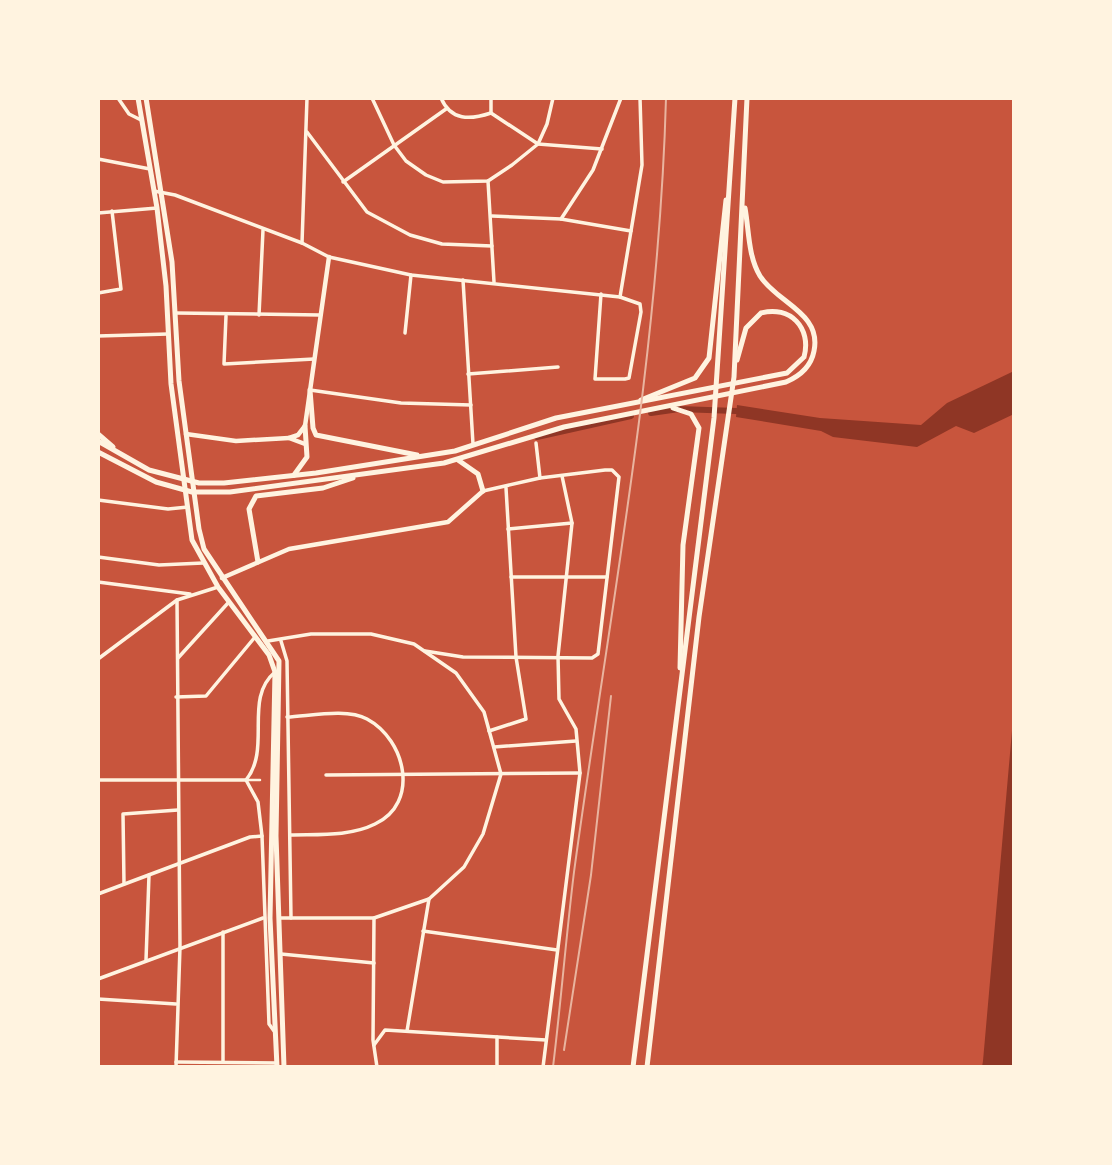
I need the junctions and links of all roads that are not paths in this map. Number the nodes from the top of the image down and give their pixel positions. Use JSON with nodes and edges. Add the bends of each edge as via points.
{"nodes":[{"id":1,"x":118,"y":98,"type":"edge"},
{"id":2,"x":138,"y":98,"type":"edge"},
{"id":3,"x":146,"y":98,"type":"edge"},
{"id":4,"x":307,"y":98,"type":"edge"},
{"id":5,"x":372,"y":98,"type":"edge"},
{"id":6,"x":441,"y":98,"type":"edge"},
{"id":7,"x":491,"y":98,"type":"edge"},
{"id":8,"x":553,"y":98,"type":"edge"},
{"id":9,"x":621,"y":98,"type":"edge"},
{"id":10,"x":640,"y":98,"type":"edge"},
{"id":11,"x":735,"y":98,"type":"edge"},
{"id":12,"x":747,"y":98,"type":"edge"},
{"id":13,"x":446,"y":109,"type":"junction"},
{"id":14,"x":491,"y":113,"type":"junction"},
{"id":15,"x":141,"y":120,"type":"junction"},
{"id":16,"x":305,"y":130,"type":"junction"},
{"id":17,"x":538,"y":144,"type":"junction"},
{"id":18,"x":394,"y":145,"type":"junction"},
{"id":19,"x":602,"y":149,"type":"junction"},
{"id":20,"x":98,"y":159,"type":"edge"},
{"id":21,"x":731,"y":165,"type":"junction"},
{"id":22,"x":150,"y":169,"type":"junction"},
{"id":23,"x":488,"y":181,"type":"junction"},
{"id":24,"x":343,"y":182,"type":"junction"},
{"id":25,"x":155,"y":191,"type":"junction"},
{"id":26,"x":163,"y":191,"type":"junction"},
{"id":27,"x":743,"y":198,"type":"junction"},
{"id":28,"x":157,"y":208,"type":"junction"},
{"id":29,"x":112,"y":211,"type":"junction"},
{"id":30,"x":98,"y":213,"type":"edge"},
{"id":31,"x":492,"y":216,"type":"junction"},
{"id":32,"x":561,"y":219,"type":"junction"},
{"id":33,"x":263,"y":230,"type":"junction"},
{"id":34,"x":631,"y":231,"type":"junction"},
{"id":35,"x":302,"y":243,"type":"junction"},
{"id":36,"x":492,"y":246,"type":"junction"},
{"id":37,"x":328,"y":257,"type":"junction"},
{"id":38,"x":411,"y":275,"type":"junction"},
{"id":39,"x":463,"y":279,"type":"junction"},
{"id":40,"x":494,"y":282,"type":"junction"},
{"id":41,"x":98,"y":293,"type":"edge"},
{"id":42,"x":601,"y":294,"type":"junction"},
{"id":43,"x":620,"y":297,"type":"junction"},
{"id":44,"x":176,"y":313,"type":"junction"},
{"id":45,"x":320,"y":315,"type":"junction"},
{"id":46,"x":226,"y":316,"type":"junction"},
{"id":47,"x":259,"y":316,"type":"junction"},
{"id":48,"x":405,"y":333,"type":"dead end"},
{"id":49,"x":168,"y":334,"type":"junction"},
{"id":50,"x":98,"y":336,"type":"edge"},
{"id":51,"x":315,"y":359,"type":"junction"},
{"id":52,"x":558,"y":367,"type":"dead end"},
{"id":53,"x":468,"y":374,"type":"junction"},
{"id":54,"x":734,"y":377,"type":"junction"},
{"id":55,"x":310,"y":390,"type":"junction"},
{"id":56,"x":471,"y":405,"type":"junction"},
{"id":57,"x":629,"y":405,"type":"junction"},
{"id":58,"x":660,"y":409,"type":"junction"},
{"id":59,"x":305,"y":426,"type":"junction"},
{"id":60,"x":98,"y":434,"type":"edge"},
{"id":61,"x":185,"y":434,"type":"junction"},
{"id":62,"x":289,"y":438,"type":"junction"},
{"id":63,"x":98,"y":442,"type":"edge"},
{"id":64,"x":536,"y":443,"type":"dead end"},
{"id":65,"x":305,"y":444,"type":"junction"},
{"id":66,"x":472,"y":446,"type":"junction"},
{"id":67,"x":98,"y":452,"type":"edge"},
{"id":68,"x":423,"y":456,"type":"junction"},
{"id":69,"x":129,"y":460,"type":"junction"},
{"id":70,"x":458,"y":460,"type":"junction"},
{"id":71,"x":294,"y":475,"type":"junction"},
{"id":72,"x":359,"y":475,"type":"junction"},
{"id":73,"x":562,"y":475,"type":"junction"},
{"id":74,"x":540,"y":478,"type":"junction"},
{"id":75,"x":506,"y":487,"type":"junction"},
{"id":76,"x":483,"y":491,"type":"junction"},
{"id":77,"x":98,"y":500,"type":"edge"},
{"id":78,"x":188,"y":508,"type":"junction"},
{"id":79,"x":572,"y":523,"type":"junction"},
{"id":80,"x":508,"y":529,"type":"junction"},
{"id":81,"x":98,"y":557,"type":"edge"},
{"id":82,"x":258,"y":562,"type":"junction"},
{"id":83,"x":202,"y":563,"type":"junction"},
{"id":84,"x":567,"y":576,"type":"junction"},
{"id":85,"x":511,"y":577,"type":"junction"},
{"id":86,"x":608,"y":577,"type":"junction"},
{"id":87,"x":222,"y":578,"type":"junction"},
{"id":88,"x":98,"y":582,"type":"edge"},
{"id":89,"x":218,"y":587,"type":"junction"},
{"id":90,"x":191,"y":595,"type":"junction"},
{"id":91,"x":177,"y":600,"type":"junction"},
{"id":92,"x":228,"y":603,"type":"junction"},
{"id":93,"x":255,"y":636,"type":"junction"},
{"id":94,"x":281,"y":640,"type":"junction"},
{"id":95,"x":268,"y":641,"type":"junction"},
{"id":96,"x":423,"y":651,"type":"junction"},
{"id":97,"x":558,"y":656,"type":"junction"},
{"id":98,"x":516,"y":657,"type":"junction"},
{"id":99,"x":98,"y":659,"type":"edge"},
{"id":100,"x":177,"y":659,"type":"junction"},
{"id":101,"x":275,"y":672,"type":"junction"},
{"id":102,"x":681,"y":688,"type":"junction"},
{"id":103,"x":176,"y":697,"type":"junction"},
{"id":104,"x":287,"y":717,"type":"junction"},
{"id":105,"x":489,"y":731,"type":"junction"},
{"id":106,"x":576,"y":741,"type":"junction"},
{"id":107,"x":494,"y":747,"type":"junction"},
{"id":108,"x":580,"y":773,"type":"junction"},
{"id":109,"x":501,"y":774,"type":"junction"},
{"id":110,"x":326,"y":775,"type":"dead end"},
{"id":111,"x":404,"y":775,"type":"junction"},
{"id":112,"x":179,"y":779,"type":"junction"},
{"id":113,"x":98,"y":780,"type":"edge"},
{"id":114,"x":246,"y":780,"type":"junction"},
{"id":115,"x":260,"y":780,"type":"dead end"},
{"id":116,"x":178,"y":810,"type":"junction"},
{"id":117,"x":290,"y":835,"type":"junction"},
{"id":118,"x":262,"y":836,"type":"junction"},
{"id":119,"x":177,"y":862,"type":"junction"},
{"id":120,"x":149,"y":875,"type":"junction"},
{"id":121,"x":124,"y":884,"type":"junction"},
{"id":122,"x":98,"y":894,"type":"edge"},
{"id":123,"x":429,"y":899,"type":"junction"},
{"id":124,"x":267,"y":918,"type":"junction"},
{"id":125,"x":279,"y":918,"type":"junction"},
{"id":126,"x":291,"y":918,"type":"junction"},
{"id":127,"x":374,"y":918,"type":"junction"},
{"id":128,"x":423,"y":931,"type":"junction"},
{"id":129,"x":223,"y":932,"type":"junction"},
{"id":130,"x":180,"y":947,"type":"junction"},
{"id":131,"x":558,"y":950,"type":"junction"},
{"id":132,"x":281,"y":954,"type":"junction"},
{"id":133,"x":146,"y":960,"type":"junction"},
{"id":134,"x":374,"y":963,"type":"junction"},
{"id":135,"x":98,"y":979,"type":"edge"},
{"id":136,"x":98,"y":999,"type":"edge"},
{"id":137,"x":177,"y":1004,"type":"junction"},
{"id":138,"x":275,"y":1015,"type":"junction"},
{"id":139,"x":283,"y":1015,"type":"junction"},
{"id":140,"x":407,"y":1031,"type":"junction"},
{"id":141,"x":275,"y":1034,"type":"junction"},
{"id":142,"x":498,"y":1037,"type":"junction"},
{"id":143,"x":546,"y":1040,"type":"junction"},
{"id":144,"x":374,"y":1045,"type":"junction"},
{"id":145,"x":223,"y":1062,"type":"junction"},
{"id":146,"x":176,"y":1064,"type":"edge"},
{"id":147,"x":277,"y":1065,"type":"edge"},
{"id":148,"x":284,"y":1067,"type":"edge"},
{"id":149,"x":377,"y":1067,"type":"edge"},
{"id":150,"x":497,"y":1067,"type":"edge"},
{"id":151,"x":543,"y":1067,"type":"edge"},
{"id":152,"x":633,"y":1067,"type":"edge"},
{"id":153,"x":647,"y":1067,"type":"edge"}],
"edges":[{"from":1,"to":15,"type":"street","via":[[129,114]]},
{"from":2,"to":15,"type":"main road"},
{"from":3,"to":26,"type":"main road"},
{"from":4,"to":16,"type":"street"},
{"from":5,"to":18,"type":"street"},
{"from":6,"to":13,"type":"street"},
{"from":7,"to":14,"type":"street"},
{"from":8,"to":17,"type":"street"},
{"from":9,"to":19,"type":"street"},
{"from":10,"to":34,"type":"street","via":[[643,149]]},
{"from":11,"to":21,"type":"main road"},
{"from":12,"to":27,"type":"main road"},
{"from":13,"to":14,"type":"street","via":[[464,118]]},
{"from":13,"to":18,"type":"street"},
{"from":14,"to":17,"type":"street"},
{"from":15,"to":22,"type":"main road"},
{"from":16,"to":24,"type":"street"},
{"from":16,"to":35,"type":"street"},
{"from":17,"to":19,"type":"street"},
{"from":17,"to":23,"type":"street"},
{"from":18,"to":23,"type":"street","via":[[406,162],[443,182]]},
{"from":18,"to":24,"type":"street"},
{"from":19,"to":32,"type":"street"},
{"from":20,"to":22,"type":"street"},
{"from":21,"to":57,"type":"main road","via":[[711,350],[705,367],[686,383]]},
{"from":21,"to":102,"type":"main road","via":[[716,401]]},
{"from":22,"to":25,"type":"main road"},
{"from":23,"to":31,"type":"street"},
{"from":24,"to":36,"type":"street","via":[[367,212],[410,235],[442,244]]},
{"from":25,"to":26,"type":"street"},
{"from":25,"to":28,"type":"main road"},
{"from":26,"to":33,"type":"street"},
{"from":26,"to":44,"type":"main road"},
{"from":27,"to":54,"type":"main road"},
{"from":27,"to":58,"type":"main road","via":[[751,255],[759,275],[803,315],[814,335],[815,350],[809,365],[779,384]]},
{"from":28,"to":29,"type":"street"},
{"from":28,"to":49,"type":"main road"},
{"from":29,"to":30,"type":"street"},
{"from":29,"to":41,"type":"street","via":[[121,289]]},
{"from":31,"to":32,"type":"street"},
{"from":31,"to":36,"type":"street"},
{"from":32,"to":34,"type":"street"},
{"from":33,"to":35,"type":"street"},
{"from":33,"to":47,"type":"street"},
{"from":34,"to":43,"type":"street"},
{"from":35,"to":37,"type":"street"},
{"from":36,"to":40,"type":"street"},
{"from":37,"to":38,"type":"street"},
{"from":37,"to":45,"type":"main road"},
{"from":38,"to":39,"type":"street"},
{"from":38,"to":48,"type":"street"},
{"from":39,"to":40,"type":"street"},
{"from":39,"to":53,"type":"street"},
{"from":40,"to":42,"type":"street"},
{"from":42,"to":43,"type":"street"},
{"from":42,"to":43,"type":"street","via":[[595,379],[629,378],[640,303]]},
{"from":44,"to":46,"type":"street"},
{"from":44,"to":61,"type":"main road"},
{"from":45,"to":47,"type":"street"},
{"from":45,"to":51,"type":"main road"},
{"from":46,"to":47,"type":"street"},
{"from":46,"to":51,"type":"street","via":[[224,364]]},
{"from":49,"to":50,"type":"street"},
{"from":49,"to":78,"type":"main road"},
{"from":51,"to":55,"type":"main road"},
{"from":52,"to":53,"type":"street"},
{"from":53,"to":56,"type":"street"},
{"from":54,"to":57,"type":"main road","via":[[746,328],[761,313],[775,310],[797,321],[806,340],[804,357],[797,366],[776,375]]},
{"from":54,"to":153,"type":"main road","via":[[699,617]]},
{"from":55,"to":56,"type":"street","via":[[401,403]]},
{"from":55,"to":59,"type":"main road"},
{"from":55,"to":68,"type":"main road","via":[[316,435]]},
{"from":56,"to":66,"type":"street"},
{"from":57,"to":66,"type":"main road","via":[[556,418]]},
{"from":58,"to":70,"type":"main road","via":[[564,427]]},
{"from":58,"to":102,"type":"main road","via":[[685,411],[698,423],[679,617]]},
{"from":59,"to":62,"type":"main road"},
{"from":59,"to":65,"type":"main road"},
{"from":60,"to":69,"type":"main road"},
{"from":61,"to":62,"type":"main road","via":[[236,441]]},
{"from":61,"to":87,"type":"main road","via":[[204,550]]},
{"from":62,"to":65,"type":"main road"},
{"from":63,"to":69,"type":"main road"},
{"from":64,"to":74,"type":"street"},
{"from":65,"to":71,"type":"main road","via":[[305,463]]},
{"from":66,"to":68,"type":"main road"},
{"from":67,"to":72,"type":"main road","via":[[156,482],[192,492]]},
{"from":68,"to":71,"type":"main road"},
{"from":69,"to":71,"type":"main road","via":[[199,483]]},
{"from":70,"to":72,"type":"main road"},
{"from":70,"to":76,"type":"main road","via":[[478,474]]},
{"from":72,"to":82,"type":"main road","via":[[323,488],[256,496],[249,509]]},
{"from":73,"to":74,"type":"street"},
{"from":73,"to":79,"type":"street"},
{"from":73,"to":86,"type":"street","via":[[612,470],[619,477]]},
{"from":74,"to":75,"type":"street"},
{"from":75,"to":76,"type":"street"},
{"from":75,"to":80,"type":"street"},
{"from":76,"to":82,"type":"main road","via":[[448,522],[289,549]]},
{"from":77,"to":78,"type":"street"},
{"from":78,"to":83,"type":"main road","via":[[192,540]]},
{"from":79,"to":80,"type":"street"},
{"from":79,"to":84,"type":"street"},
{"from":80,"to":85,"type":"street"},
{"from":81,"to":83,"type":"street","via":[[159,565]]},
{"from":82,"to":87,"type":"main road"},
{"from":83,"to":89,"type":"main road"},
{"from":84,"to":85,"type":"street"},
{"from":84,"to":86,"type":"street"},
{"from":84,"to":97,"type":"street"},
{"from":85,"to":98,"type":"street"},
{"from":86,"to":97,"type":"street","via":[[598,654],[592,658]]},
{"from":87,"to":95,"type":"main road"},
{"from":88,"to":90,"type":"street"},
{"from":89,"to":90,"type":"street"},
{"from":89,"to":92,"type":"main road"},
{"from":90,"to":91,"type":"street"},
{"from":91,"to":99,"type":"street"},
{"from":91,"to":100,"type":"street"},
{"from":92,"to":93,"type":"main road"},
{"from":92,"to":100,"type":"street"},
{"from":93,"to":101,"type":"main road"},
{"from":93,"to":103,"type":"street","via":[[206,696]]},
{"from":94,"to":95,"type":"street"},
{"from":94,"to":96,"type":"street","via":[[311,634],[370,634],[414,644]]},
{"from":94,"to":104,"type":"street","via":[[287,661]]},
{"from":95,"to":125,"type":"main road","via":[[279,661]]},
{"from":96,"to":98,"type":"street"},
{"from":96,"to":105,"type":"street","via":[[456,673],[484,712]]},
{"from":97,"to":98,"type":"street"},
{"from":97,"to":106,"type":"street","via":[[561,709],[572,719]]},
{"from":98,"to":105,"type":"street","via":[[526,719]]},
{"from":100,"to":103,"type":"street"},
{"from":101,"to":114,"type":"street","via":[[261,689],[259,755]]},
{"from":101,"to":124,"type":"main road"},
{"from":102,"to":152,"type":"main road"},
{"from":103,"to":112,"type":"street"},
{"from":104,"to":111,"type":"street","via":[[366,718],[400,754]]},
{"from":104,"to":117,"type":"street"},
{"from":105,"to":107,"type":"street"},
{"from":106,"to":107,"type":"street"},
{"from":106,"to":108,"type":"street"},
{"from":107,"to":109,"type":"street"},
{"from":108,"to":109,"type":"street"},
{"from":108,"to":131,"type":"street"},
{"from":109,"to":111,"type":"street"},
{"from":109,"to":123,"type":"street","via":[[483,834],[464,867]]},
{"from":110,"to":111,"type":"street"},
{"from":111,"to":117,"type":"street","via":[[395,806],[377,824],[350,833]]},
{"from":112,"to":113,"type":"street"},
{"from":112,"to":114,"type":"street"},
{"from":112,"to":116,"type":"street"},
{"from":114,"to":115,"type":"street"},
{"from":114,"to":118,"type":"street","via":[[258,802]]},
{"from":116,"to":119,"type":"street"},
{"from":116,"to":121,"type":"street","via":[[123,814]]},
{"from":117,"to":126,"type":"street"},
{"from":118,"to":119,"type":"street"},
{"from":118,"to":124,"type":"street"},
{"from":119,"to":120,"type":"street"},
{"from":119,"to":130,"type":"street"},
{"from":120,"to":121,"type":"street"},
{"from":120,"to":133,"type":"street"},
{"from":121,"to":122,"type":"street"},
{"from":123,"to":127,"type":"street"},
{"from":123,"to":128,"type":"street"},
{"from":124,"to":125,"type":"street"},
{"from":124,"to":129,"type":"street"},
{"from":124,"to":138,"type":"main road"},
{"from":124,"to":141,"type":"street","via":[[269,1024]]},
{"from":125,"to":126,"type":"street"},
{"from":125,"to":132,"type":"main road"},
{"from":126,"to":127,"type":"street"},
{"from":127,"to":134,"type":"street"},
{"from":128,"to":131,"type":"street"},
{"from":128,"to":140,"type":"street"},
{"from":129,"to":130,"type":"street"},
{"from":129,"to":145,"type":"street"},
{"from":130,"to":133,"type":"street"},
{"from":130,"to":137,"type":"street"},
{"from":131,"to":143,"type":"street"},
{"from":132,"to":134,"type":"street"},
{"from":132,"to":139,"type":"main road"},
{"from":133,"to":135,"type":"street"},
{"from":134,"to":144,"type":"street"},
{"from":136,"to":137,"type":"street"},
{"from":137,"to":146,"type":"street"},
{"from":138,"to":139,"type":"street"},
{"from":138,"to":141,"type":"main road"},
{"from":139,"to":148,"type":"main road"},
{"from":140,"to":142,"type":"street"},
{"from":140,"to":144,"type":"street","via":[[384,1030]]},
{"from":141,"to":147,"type":"main road"},
{"from":142,"to":143,"type":"street"},
{"from":142,"to":150,"type":"street"},
{"from":143,"to":151,"type":"street"},
{"from":144,"to":149,"type":"street"},
{"from":145,"to":146,"type":"street"},
{"from":145,"to":147,"type":"street"}]}
